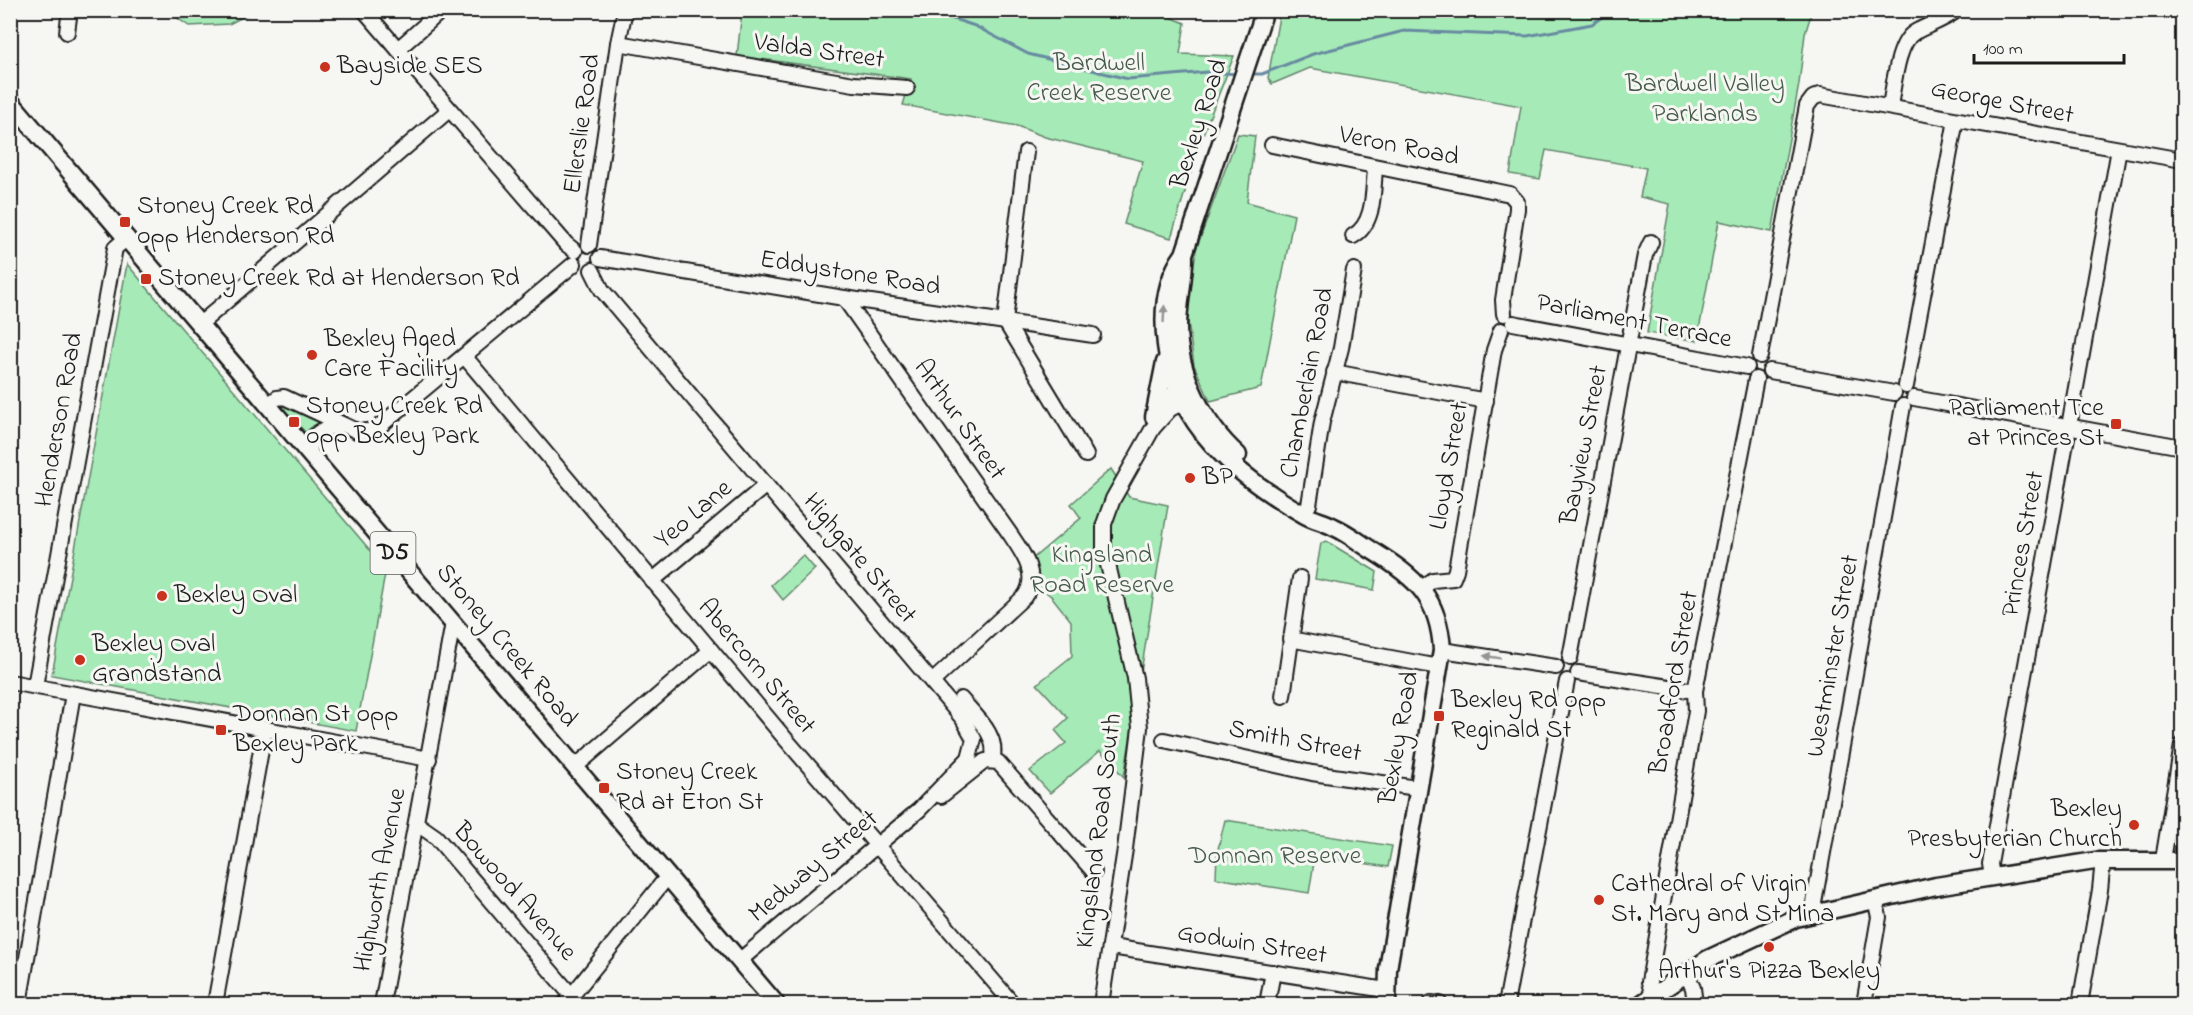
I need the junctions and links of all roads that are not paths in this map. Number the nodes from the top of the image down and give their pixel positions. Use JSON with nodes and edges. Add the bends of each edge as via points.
{"nodes":[{"id":1,"x":70,"y":10,"type":"edge"},
{"id":2,"x":364,"y":10,"type":"edge"},
{"id":3,"x":442,"y":10,"type":"edge"},
{"id":4,"x":625,"y":10,"type":"edge"},
{"id":5,"x":1265,"y":10,"type":"edge"},
{"id":6,"x":1957,"y":10,"type":"edge"},
{"id":7,"x":67,"y":32,"type":"dead end"},
{"id":8,"x":618,"y":43,"type":"junction"},
{"id":9,"x":398,"y":49,"type":"junction"},
{"id":10,"x":907,"y":88,"type":"dead end"},
{"id":11,"x":10,"y":101,"type":"edge"},
{"id":12,"x":1890,"y":106,"type":"junction"},
{"id":13,"x":449,"y":110,"type":"junction"},
{"id":14,"x":1956,"y":120,"type":"junction"},
{"id":15,"x":1272,"y":145,"type":"dead end"},
{"id":16,"x":2119,"y":149,"type":"junction"},
{"id":17,"x":1026,"y":152,"type":"dead end"},
{"id":18,"x":2182,"y":160,"type":"edge"},
{"id":19,"x":1375,"y":168,"type":"junction"},
{"id":20,"x":1514,"y":198,"type":"joint"},
{"id":21,"x":1353,"y":236,"type":"dead end"},
{"id":22,"x":127,"y":238,"type":"junction"},
{"id":23,"x":1651,"y":242,"type":"dead end"},
{"id":24,"x":589,"y":245,"type":"junction"},
{"id":25,"x":1184,"y":254,"type":"junction"},
{"id":26,"x":575,"y":258,"type":"junction"},
{"id":27,"x":600,"y":258,"type":"junction"},
{"id":28,"x":592,"y":270,"type":"junction"},
{"id":29,"x":1354,"y":270,"type":"dead end"},
{"id":30,"x":844,"y":298,"type":"junction"},
{"id":31,"x":1005,"y":321,"type":"junction"},
{"id":32,"x":1506,"y":323,"type":"junction"},
{"id":33,"x":200,"y":324,"type":"junction"},
{"id":34,"x":1093,"y":335,"type":"dead end"},
{"id":35,"x":1629,"y":344,"type":"junction"},
{"id":36,"x":1166,"y":350,"type":"junction"},
{"id":37,"x":1760,"y":356,"type":"junction"},
{"id":38,"x":465,"y":357,"type":"junction"},
{"id":39,"x":1747,"y":367,"type":"junction"},
{"id":40,"x":1770,"y":371,"type":"junction"},
{"id":41,"x":1334,"y":372,"type":"junction"},
{"id":42,"x":1756,"y":379,"type":"junction"},
{"id":43,"x":1900,"y":389,"type":"junction"},
{"id":44,"x":1187,"y":394,"type":"junction"},
{"id":45,"x":1486,"y":400,"type":"junction"},
{"id":46,"x":1908,"y":402,"type":"junction"},
{"id":47,"x":268,"y":405,"type":"junction"},
{"id":48,"x":1154,"y":422,"type":"junction"},
{"id":49,"x":343,"y":425,"type":"junction"},
{"id":50,"x":2070,"y":426,"type":"junction"},
{"id":51,"x":2182,"y":447,"type":"edge"},
{"id":52,"x":1086,"y":455,"type":"dead end"},
{"id":53,"x":311,"y":456,"type":"junction"},
{"id":54,"x":766,"y":485,"type":"junction"},
{"id":55,"x":1309,"y":505,"type":"junction"},
{"id":56,"x":1335,"y":527,"type":"junction"},
{"id":57,"x":1300,"y":578,"type":"dead end"},
{"id":58,"x":652,"y":581,"type":"junction"},
{"id":59,"x":1422,"y":588,"type":"junction"},
{"id":60,"x":453,"y":623,"type":"junction"},
{"id":61,"x":1290,"y":639,"type":"junction"},
{"id":62,"x":711,"y":650,"type":"junction"},
{"id":63,"x":1442,"y":650,"type":"junction"},
{"id":64,"x":1570,"y":658,"type":"junction"},
{"id":65,"x":1439,"y":667,"type":"junction"},
{"id":66,"x":1556,"y":667,"type":"junction"},
{"id":67,"x":1572,"y":677,"type":"junction"},
{"id":68,"x":10,"y":682,"type":"edge"},
{"id":69,"x":932,"y":682,"type":"junction"},
{"id":70,"x":35,"y":686,"type":"junction"},
{"id":71,"x":1695,"y":691,"type":"junction"},
{"id":72,"x":73,"y":694,"type":"junction"},
{"id":73,"x":1283,"y":696,"type":"dead end"},
{"id":74,"x":961,"y":699,"type":"dead end"},
{"id":75,"x":265,"y":729,"type":"junction"},
{"id":76,"x":1164,"y":740,"type":"dead end"},
{"id":77,"x":2182,"y":745,"type":"edge"},
{"id":78,"x":429,"y":759,"type":"junction"},
{"id":79,"x":992,"y":760,"type":"junction"},
{"id":80,"x":575,"y":767,"type":"junction"},
{"id":81,"x":1417,"y":788,"type":"junction"},
{"id":82,"x":919,"y":810,"type":"junction"},
{"id":83,"x":416,"y":823,"type":"junction"},
{"id":84,"x":878,"y":848,"type":"junction"},
{"id":85,"x":2103,"y":860,"type":"junction"},
{"id":86,"x":2163,"y":860,"type":"junction"},
{"id":87,"x":2182,"y":861,"type":"edge"},
{"id":88,"x":1094,"y":872,"type":"dead end"},
{"id":89,"x":668,"y":876,"type":"junction"},
{"id":90,"x":1992,"y":877,"type":"junction"},
{"id":91,"x":1875,"y":899,"type":"junction"},
{"id":92,"x":1812,"y":914,"type":"junction"},
{"id":93,"x":1111,"y":947,"type":"junction"},
{"id":94,"x":739,"y":961,"type":"junction"},
{"id":95,"x":1273,"y":972,"type":"junction"},
{"id":96,"x":1686,"y":973,"type":"junction"},
{"id":97,"x":1386,"y":997,"type":"edge"},
{"id":98,"x":568,"y":1000,"type":"edge"},
{"id":99,"x":1647,"y":1000,"type":"edge"},
{"id":100,"x":2080,"y":1004,"type":"edge"},
{"id":101,"x":19,"y":1005,"type":"edge"},
{"id":102,"x":215,"y":1005,"type":"edge"},
{"id":103,"x":382,"y":1005,"type":"edge"},
{"id":104,"x":776,"y":1005,"type":"edge"},
{"id":105,"x":1013,"y":1005,"type":"edge"},
{"id":106,"x":1101,"y":1005,"type":"edge"},
{"id":107,"x":1267,"y":1005,"type":"edge"},
{"id":108,"x":1506,"y":1005,"type":"edge"},
{"id":109,"x":1695,"y":1005,"type":"edge"},
{"id":110,"x":1864,"y":1005,"type":"edge"},
{"id":111,"x":2066,"y":1005,"type":"edge"}],
"edges":[{"from":1,"to":7,"type":"street"},
{"from":2,"to":9,"type":"street"},
{"from":3,"to":9,"type":"street"},
{"from":4,"to":8,"type":"street","name":"Ellerslie Road"},
{"from":5,"to":25,"type":"main road","name":"Bexley Road"},
{"from":6,"to":12,"type":"street","via":[[1904,42]]},
{"from":8,"to":10,"type":"street","name":"Valda Street","via":[[854,84]]},
{"from":8,"to":24,"type":"street","name":"Ellerslie Road"},
{"from":9,"to":13,"type":"street"},
{"from":11,"to":22,"type":"main road","name":"Stoney Creek Road","number":"D5"},
{"from":12,"to":14,"type":"street","name":"George Street"},
{"from":12,"to":37,"type":"street","name":"George Street","via":[[1831,95],[1813,98],[1807,106]]},
{"from":13,"to":26,"type":"street"},
{"from":13,"to":33,"type":"street"},
{"from":14,"to":16,"type":"street","name":"George Street"},
{"from":14,"to":43,"type":"street"},
{"from":15,"to":19,"type":"street","name":"Veron Road"},
{"from":16,"to":18,"type":"street","name":"George Street"},
{"from":16,"to":50,"type":"street","name":"Princes Street"},
{"from":17,"to":31,"type":"street"},
{"from":19,"to":20,"type":"street","name":"Veron Road","via":[[1504,191]]},
{"from":19,"to":21,"type":"street","via":[[1367,221],[1362,231]]},
{"from":20,"to":32,"type":"street","name":"Lloyd Street","via":[[1517,209],[1503,300]]},
{"from":22,"to":33,"type":"main road","name":"Stoney Creek Road","number":"D5"},
{"from":22,"to":70,"type":"street","name":"Henderson Road","via":[[116,248]]},
{"from":23,"to":35,"type":"street","name":"Bayview Street","via":[[1645,255]]},
{"from":24,"to":26,"type":"street"},
{"from":24,"to":27,"type":"street","via":[[597,249]]},
{"from":36,"to":25,"type":"main road","name":"Bexley Road","one_way":true,"via":[[1166,296],[1174,267]]},
{"from":25,"to":44,"type":"main road","name":"Bexley Road","via":[[1178,331]]},
{"from":26,"to":28,"type":"street","via":[[584,271]]},
{"from":26,"to":38,"type":"street"},
{"from":27,"to":28,"type":"street"},
{"from":27,"to":30,"type":"street","name":"Eddystone Road"},
{"from":28,"to":54,"type":"street","name":"Highgate Street","via":[[602,290]]},
{"from":29,"to":41,"type":"street","name":"Chamberlain Road"},
{"from":30,"to":31,"type":"street","name":"Eddystone Road"},
{"from":30,"to":69,"type":"street","name":"Arthur Street","via":[[1010,534],[1030,571],[1024,597]]},
{"from":31,"to":34,"type":"street","name":"Eddystone Road"},
{"from":31,"to":52,"type":"street"},
{"from":32,"to":35,"type":"street","name":"Parliament Terrace"},
{"from":32,"to":45,"type":"street","name":"Lloyd Street","via":[[1494,350]]},
{"from":33,"to":47,"type":"main road","name":"Stoney Creek Road","number":"D5"},
{"from":35,"to":39,"type":"street","name":"Parliament Terrace"},
{"from":35,"to":64,"type":"street","name":"Bayview Street"},
{"from":36,"to":44,"type":"main road","name":"Bexley Road"},
{"from":36,"to":48,"type":"main road"},
{"from":37,"to":39,"type":"street","via":[[1751,358]]},
{"from":37,"to":40,"type":"street","via":[[1768,360]]},
{"from":38,"to":49,"type":"street","via":[[375,430],[363,433]]},
{"from":38,"to":58,"type":"street","name":"Abercorn Street"},
{"from":39,"to":42,"type":"street"},
{"from":40,"to":42,"type":"street"},
{"from":40,"to":43,"type":"street"},
{"from":41,"to":45,"type":"street"},
{"from":41,"to":55,"type":"street","name":"Chamberlain Road"},
{"from":42,"to":71,"type":"street","name":"Broadford Street"},
{"from":43,"to":46,"type":"street","via":[[1912,390]]},
{"from":44,"to":48,"type":"street","name":"Kingsland Road South","via":[[1162,403]]},
{"from":44,"to":55,"type":"main road","name":"Bexley Road","via":[[1235,453],[1268,480]]},
{"from":44,"to":56,"type":"main road","name":"Bexley Road","via":[[1207,439],[1242,473],[1306,516]]},
{"from":45,"to":59,"type":"street","name":"Lloyd Street","via":[[1452,578],[1433,580]]},
{"from":46,"to":50,"type":"street"},
{"from":46,"to":92,"type":"street","name":"Westminster Street"},
{"from":47,"to":49,"type":"street","via":[[284,397]]},
{"from":47,"to":53,"type":"main road","name":"Stoney Creek Road","number":"D5"},
{"from":48,"to":93,"type":"street","name":"Kingsland Road South","via":[[1106,513],[1103,534],[1140,713]]},
{"from":49,"to":53,"type":"street","via":[[317,433]]},
{"from":50,"to":51,"type":"street"},
{"from":50,"to":90,"type":"street","name":"Princes Street","via":[[1990,864]]},
{"from":53,"to":60,"type":"main road","name":"Stoney Creek Road","number":"D5"},
{"from":54,"to":58,"type":"street","name":"Yeo Lane"},
{"from":54,"to":69,"type":"street","name":"Highgate Street"},
{"from":55,"to":56,"type":"main road","name":"Bexley Road"},
{"from":56,"to":59,"type":"main road","name":"Bexley Road","via":[[1408,574]]},
{"from":57,"to":61,"type":"street"},
{"from":58,"to":62,"type":"street","name":"Abercorn Street"},
{"from":59,"to":63,"type":"main road","name":"Bexley Road","via":[[1434,611]]},
{"from":60,"to":78,"type":"street","name":"Highworth Avenue"},
{"from":60,"to":80,"type":"main road","name":"Stoney Creek Road","number":"D5"},
{"from":61,"to":65,"type":"street"},
{"from":61,"to":73,"type":"street"},
{"from":62,"to":80,"type":"street"},
{"from":62,"to":84,"type":"street","name":"Abercorn Street"},
{"from":63,"to":65,"type":"main road","name":"Bexley Road"},
{"from":66,"to":63,"type":"street","one_way":true},
{"from":64,"to":66,"type":"street","via":[[1560,660]]},
{"from":64,"to":67,"type":"street","via":[[1577,663]]},
{"from":65,"to":81,"type":"main road","name":"Bexley Road"},
{"from":66,"to":67,"type":"street","via":[[1559,677]]},
{"from":67,"to":71,"type":"street"},
{"from":67,"to":108,"type":"street"},
{"from":68,"to":70,"type":"street"},
{"from":69,"to":82,"type":"street","name":"Highgate Street","via":[[970,729],[974,745],[969,758]]},
{"from":70,"to":72,"type":"street"},
{"from":71,"to":99,"type":"street","name":"Broadford Street","via":[[1696,711]]},
{"from":72,"to":75,"type":"street"},
{"from":72,"to":101,"type":"street"},
{"from":74,"to":79,"type":"street","via":[[992,739]]},
{"from":75,"to":78,"type":"street"},
{"from":75,"to":102,"type":"street"},
{"from":76,"to":81,"type":"street","name":"Smith Street","via":[[1312,772]]},
{"from":77,"to":86,"type":"street"},
{"from":78,"to":83,"type":"street","name":"Highworth Avenue"},
{"from":79,"to":82,"type":"street","via":[[985,761]]},
{"from":79,"to":88,"type":"street","via":[[1005,768]]},
{"from":80,"to":89,"type":"main road","name":"Stoney Creek Road","number":"D5"},
{"from":81,"to":97,"type":"main road","name":"Bexley Road"},
{"from":82,"to":84,"type":"street","name":"Medway Street"},
{"from":83,"to":98,"type":"street","name":"Bowood Avenue","via":[[436,837]]},
{"from":83,"to":103,"type":"street","name":"Highworth Avenue"},
{"from":84,"to":94,"type":"street","name":"Medway Street"},
{"from":84,"to":105,"type":"street","name":"Abercorn Street"},
{"from":85,"to":86,"type":"main road"},
{"from":85,"to":90,"type":"main road"},
{"from":85,"to":100,"type":"street"},
{"from":86,"to":87,"type":"main road"},
{"from":89,"to":94,"type":"main road","name":"Stoney Creek Road","number":"D5"},
{"from":89,"to":98,"type":"street"},
{"from":90,"to":91,"type":"main road"},
{"from":91,"to":92,"type":"main road"},
{"from":91,"to":110,"type":"street","via":[[1879,916]]},
{"from":92,"to":96,"type":"main road","via":[[1774,926]]},
{"from":93,"to":95,"type":"street","name":"Godwin Street"},
{"from":93,"to":106,"type":"street","name":"Kingsland Road South"},
{"from":94,"to":104,"type":"main road","name":"Stoney Creek Road","number":"D5"},
{"from":95,"to":97,"type":"street","name":"Godwin Street"},
{"from":95,"to":107,"type":"street"},
{"from":96,"to":99,"type":"main road"},
{"from":96,"to":109,"type":"street"},
{"from":100,"to":111,"type":"street"}]}
